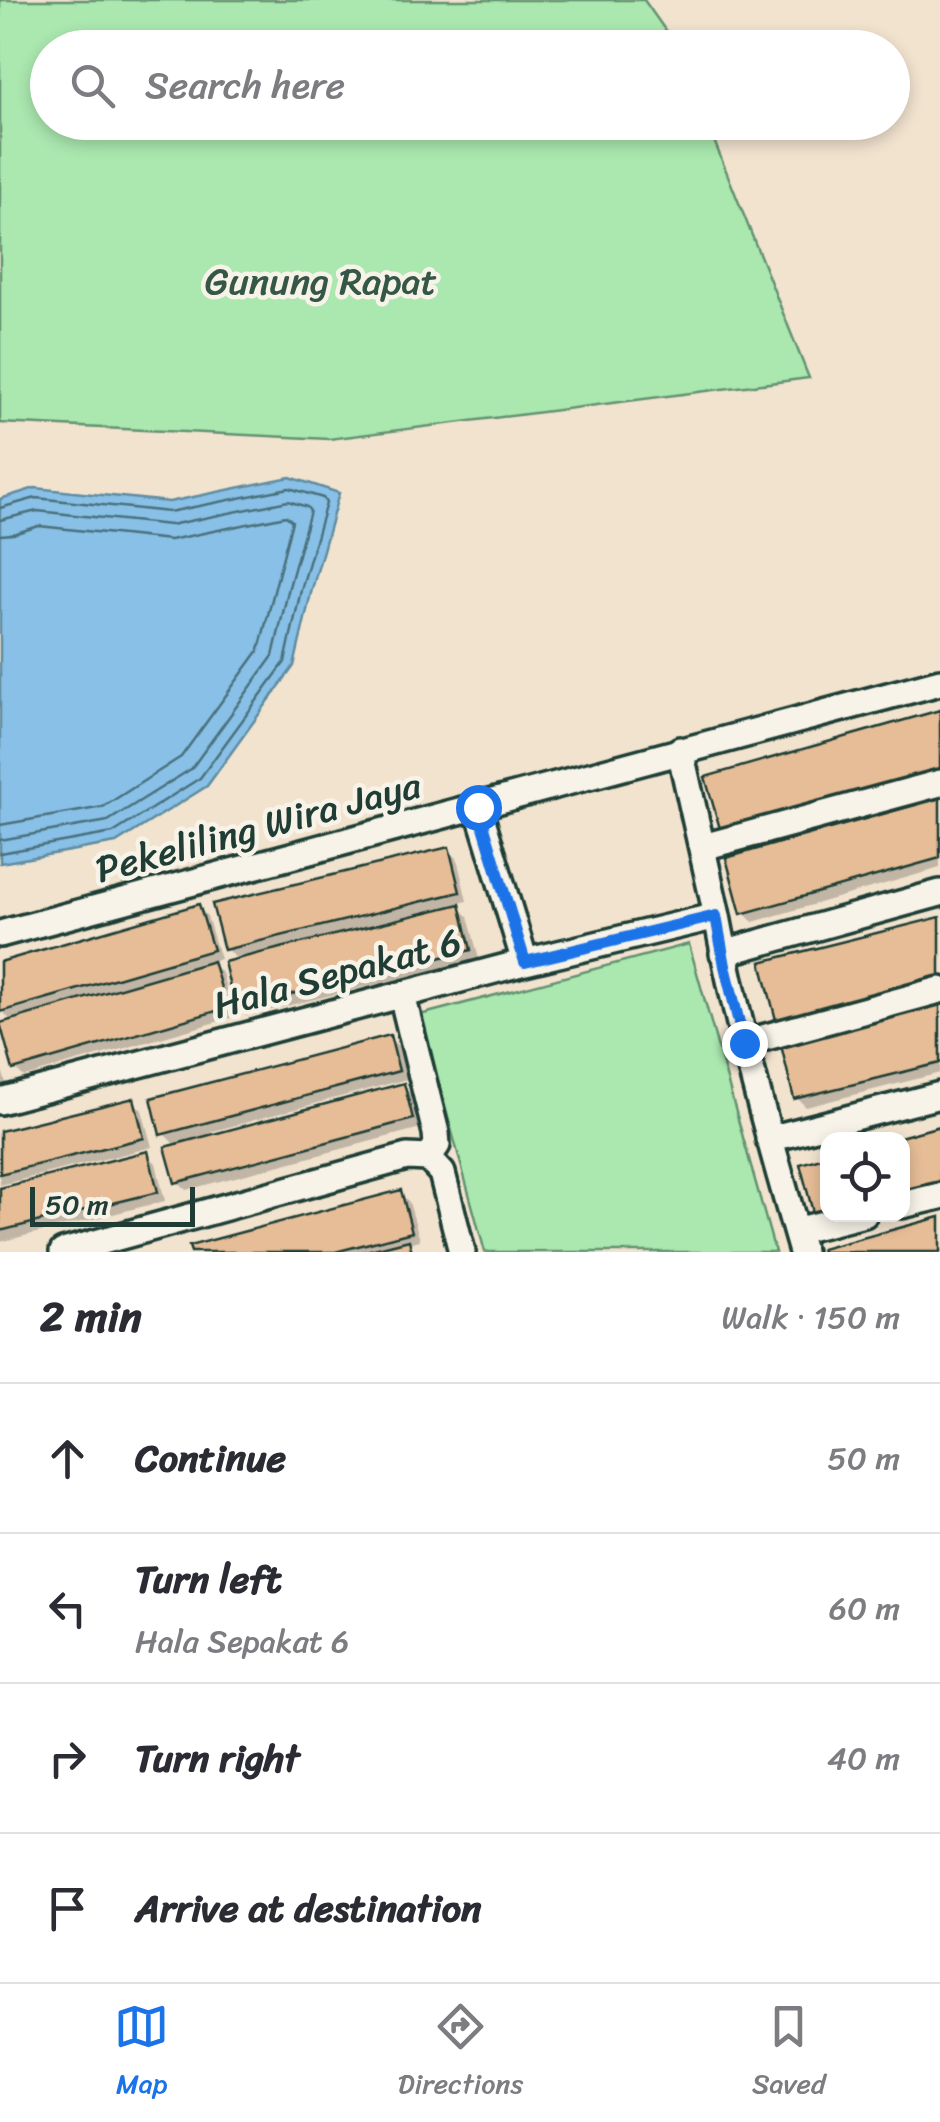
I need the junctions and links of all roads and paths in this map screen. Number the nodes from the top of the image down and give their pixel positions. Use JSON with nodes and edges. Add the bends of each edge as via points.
{"nodes":[{"id":1,"x":940,"y":682,"type":"edge"},
{"id":2,"x":680,"y":750,"type":"junction"},
{"id":3,"x":940,"y":784,"type":"edge"},
{"id":4,"x":478,"y":807,"type":"junction"},
{"id":5,"x":703,"y":847,"type":"junction"},
{"id":6,"x":940,"y":892,"type":"edge"},
{"id":7,"x":705,"y":918,"type":"junction"},
{"id":8,"x":0,"y":934,"type":"edge"},
{"id":9,"x":724,"y":952,"type":"junction"},
{"id":10,"x":525,"y":962,"type":"junction"},
{"id":11,"x":940,"y":990,"type":"edge"},
{"id":12,"x":402,"y":995,"type":"junction"},
{"id":13,"x":744,"y":1043,"type":"junction"},
{"id":14,"x":940,"y":1095,"type":"edge"},
{"id":15,"x":0,"y":1101,"type":"edge"},
{"id":16,"x":769,"y":1140,"type":"junction"},
{"id":17,"x":418,"y":1157,"type":"junction"},
{"id":18,"x":940,"y":1196,"type":"edge"},
{"id":19,"x":910,"y":1203,"type":"edge"},
{"id":20,"x":845,"y":1222,"type":"edge"},
{"id":21,"x":799,"y":1242,"type":"edge"},
{"id":22,"x":63,"y":1252,"type":"edge"},
{"id":23,"x":462,"y":1252,"type":"edge"}],
"edges":[{"from":1,"to":2,"type":"street","name":"Pekeliling Wira Jaya"},
{"from":2,"to":4,"type":"street","name":"Pekeliling Wira Jaya"},
{"from":2,"to":5,"type":"street"},
{"from":3,"to":5,"type":"street"},
{"from":4,"to":8,"type":"street","name":"Pekeliling Wira Jaya"},
{"from":4,"to":10,"type":"street"},
{"from":5,"to":7,"type":"street"},
{"from":6,"to":9,"type":"street"},
{"from":7,"to":9,"type":"street"},
{"from":7,"to":10,"type":"street","name":"Hala Sepakat 6"},
{"from":9,"to":13,"type":"street"},
{"from":10,"to":12,"type":"street","name":"Hala Sepakat 6"},
{"from":11,"to":13,"type":"street"},
{"from":12,"to":15,"type":"street","name":"Hala Sepakat 6"},
{"from":12,"to":17,"type":"street","via":[[436,1133],[437,1145]]},
{"from":13,"to":16,"type":"street"},
{"from":14,"to":16,"type":"street"},
{"from":16,"to":21,"type":"street"},
{"from":17,"to":22,"type":"street"},
{"from":17,"to":23,"type":"street","via":[[442,1173]]},
{"from":18,"to":19,"type":"street"},
{"from":20,"to":21,"type":"street"}]}
